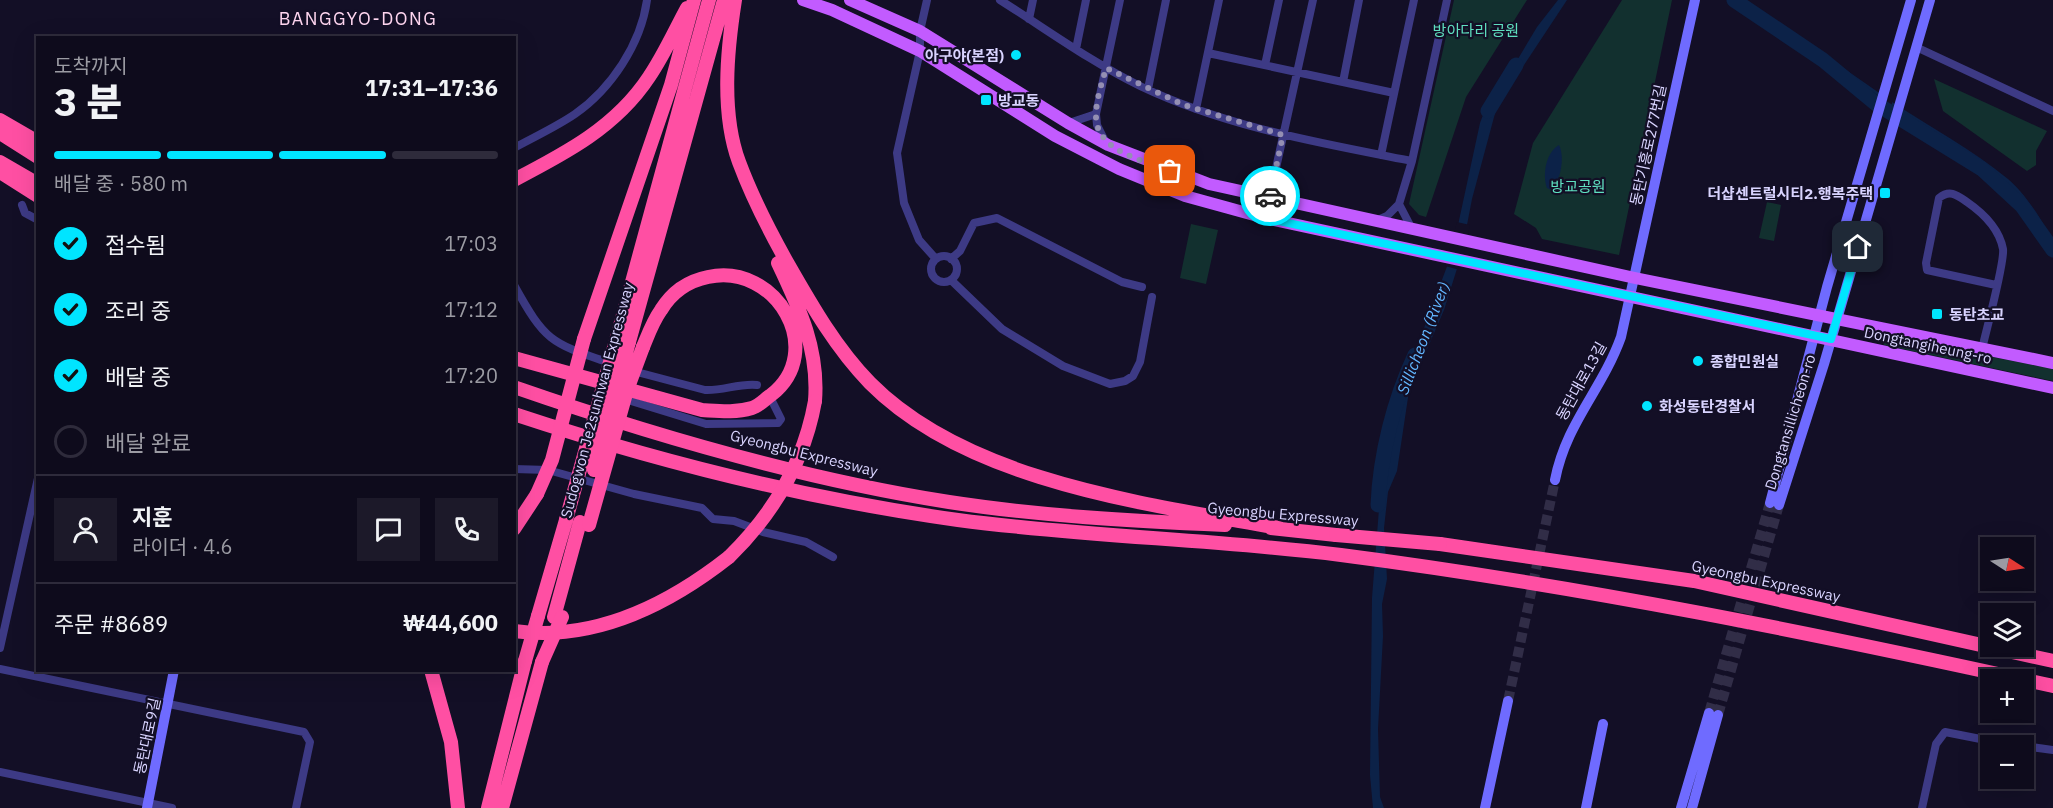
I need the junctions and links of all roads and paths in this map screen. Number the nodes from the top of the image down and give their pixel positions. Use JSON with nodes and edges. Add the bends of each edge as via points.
{"nodes":[{"id":1,"x":647,"y":0,"type":"edge"},
{"id":2,"x":692,"y":0,"type":"edge"},
{"id":3,"x":709,"y":0,"type":"edge"},
{"id":4,"x":724,"y":0,"type":"edge"},
{"id":5,"x":735,"y":0,"type":"edge"},
{"id":6,"x":803,"y":0,"type":"edge"},
{"id":7,"x":850,"y":0,"type":"edge"},
{"id":8,"x":927,"y":0,"type":"edge"},
{"id":9,"x":1000,"y":0,"type":"edge"},
{"id":10,"x":1033,"y":0,"type":"edge"},
{"id":11,"x":1086,"y":0,"type":"edge"},
{"id":12,"x":1120,"y":0,"type":"edge"},
{"id":13,"x":1166,"y":0,"type":"edge"},
{"id":14,"x":1219,"y":0,"type":"edge"},
{"id":15,"x":1279,"y":0,"type":"edge"},
{"id":16,"x":1313,"y":0,"type":"edge"},
{"id":17,"x":1359,"y":0,"type":"edge"},
{"id":18,"x":1414,"y":0,"type":"edge"},
{"id":19,"x":1448,"y":0,"type":"edge"},
{"id":20,"x":1695,"y":0,"type":"edge"},
{"id":21,"x":1911,"y":0,"type":"edge"},
{"id":22,"x":1930,"y":0,"type":"edge"},
{"id":23,"x":1029,"y":19,"type":"junction"},
{"id":24,"x":920,"y":31,"type":"junction"},
{"id":25,"x":1916,"y":47,"type":"junction"},
{"id":26,"x":1076,"y":49,"type":"junction"},
{"id":27,"x":920,"y":51,"type":"junction"},
{"id":28,"x":1208,"y":53,"type":"junction"},
{"id":29,"x":1265,"y":65,"type":"junction"},
{"id":30,"x":1106,"y":68,"type":"junction"},
{"id":31,"x":1297,"y":72,"type":"junction"},
{"id":32,"x":1343,"y":82,"type":"junction"},
{"id":33,"x":1148,"y":89,"type":"junction"},
{"id":34,"x":1394,"y":93,"type":"junction"},
{"id":35,"x":1196,"y":109,"type":"junction"},
{"id":36,"x":2053,"y":111,"type":"edge"},
{"id":37,"x":1096,"y":114,"type":"junction"},
{"id":38,"x":0,"y":120,"type":"edge"},
{"id":39,"x":1068,"y":123,"type":"junction"},
{"id":40,"x":0,"y":133,"type":"edge"},
{"id":41,"x":1283,"y":135,"type":"junction"},
{"id":42,"x":36,"y":141,"type":"edge"},
{"id":43,"x":1108,"y":145,"type":"junction"},
{"id":44,"x":516,"y":147,"type":"edge"},
{"id":45,"x":1381,"y":155,"type":"junction"},
{"id":46,"x":36,"y":156,"type":"edge"},
{"id":47,"x":738,"y":161,"type":"junction"},
{"id":48,"x":1412,"y":161,"type":"junction"},
{"id":49,"x":0,"y":162,"type":"edge"},
{"id":50,"x":0,"y":172,"type":"edge"},
{"id":51,"x":516,"y":179,"type":"edge"},
{"id":52,"x":36,"y":183,"type":"edge"},
{"id":53,"x":36,"y":195,"type":"edge"},
{"id":54,"x":1269,"y":199,"type":"junction"},
{"id":55,"x":1399,"y":204,"type":"junction"},
{"id":56,"x":22,"y":205,"type":"dead end"},
{"id":57,"x":1265,"y":218,"type":"junction"},
{"id":58,"x":36,"y":219,"type":"edge"},
{"id":59,"x":1372,"y":222,"type":"junction"},
{"id":60,"x":1419,"y":232,"type":"junction"},
{"id":61,"x":936,"y":259,"type":"junction"},
{"id":62,"x":951,"y":259,"type":"junction"},
{"id":63,"x":1635,"y":278,"type":"junction"},
{"id":64,"x":951,"y":280,"type":"junction"},
{"id":65,"x":1996,"y":285,"type":"junction"},
{"id":66,"x":1142,"y":287,"type":"dead end"},
{"id":67,"x":516,"y":289,"type":"edge"},
{"id":68,"x":1631,"y":296,"type":"junction"},
{"id":69,"x":1152,"y":297,"type":"dead end"},
{"id":70,"x":1820,"y":316,"type":"junction"},
{"id":71,"x":1837,"y":319,"type":"junction"},
{"id":72,"x":1816,"y":335,"type":"junction"},
{"id":73,"x":1831,"y":339,"type":"junction"},
{"id":74,"x":630,"y":342,"type":"junction"},
{"id":75,"x":1982,"y":349,"type":"junction"},
{"id":76,"x":516,"y":358,"type":"edge"},
{"id":77,"x":2053,"y":363,"type":"edge"},
{"id":78,"x":757,"y":385,"type":"dead end"},
{"id":79,"x":516,"y":388,"type":"edge"},
{"id":80,"x":2053,"y":388,"type":"edge"},
{"id":81,"x":771,"y":399,"type":"dead end"},
{"id":82,"x":631,"y":401,"type":"dead end"},
{"id":83,"x":516,"y":415,"type":"edge"},
{"id":84,"x":516,"y":422,"type":"edge"},
{"id":85,"x":577,"y":435,"type":"junction"},
{"id":86,"x":516,"y":469,"type":"edge"},
{"id":87,"x":1555,"y":480,"type":"tunnel mouth"},
{"id":88,"x":36,"y":487,"type":"edge"},
{"id":89,"x":516,"y":526,"type":"edge"},
{"id":90,"x":1279,"y":528,"type":"junction"},
{"id":91,"x":833,"y":557,"type":"dead end"},
{"id":92,"x":516,"y":631,"type":"edge"},
{"id":93,"x":0,"y":648,"type":"edge"},
{"id":94,"x":2053,"y":661,"type":"edge"},
{"id":95,"x":0,"y":669,"type":"edge"},
{"id":96,"x":174,"y":672,"type":"edge"},
{"id":97,"x":432,"y":672,"type":"edge"},
{"id":98,"x":2053,"y":686,"type":"edge"},
{"id":99,"x":1508,"y":701,"type":"tunnel mouth"},
{"id":100,"x":169,"y":704,"type":"junction"},
{"id":101,"x":1603,"y":724,"type":"dead end"},
{"id":102,"x":1980,"y":740,"type":"edge"},
{"id":103,"x":2034,"y":747,"type":"edge"},
{"id":104,"x":2053,"y":750,"type":"edge"},
{"id":105,"x":0,"y":772,"type":"edge"},
{"id":106,"x":147,"y":806,"type":"edge"},
{"id":107,"x":172,"y":808,"type":"edge"},
{"id":108,"x":296,"y":808,"type":"edge"},
{"id":109,"x":458,"y":808,"type":"edge"},
{"id":110,"x":488,"y":808,"type":"edge"},
{"id":111,"x":502,"y":808,"type":"edge"},
{"id":112,"x":1485,"y":808,"type":"edge"},
{"id":113,"x":1586,"y":808,"type":"edge"},
{"id":114,"x":1681,"y":808,"type":"edge"},
{"id":115,"x":1692,"y":808,"type":"edge"},
{"id":116,"x":1922,"y":808,"type":"edge"}],
"edges":[{"from":1,"to":44,"type":"street","via":[[632,47],[598,93],[576,114]]},
{"from":2,"to":51,"type":"highway","via":[[650,76],[615,117],[569,152]]},
{"from":2,"to":89,"type":"highway","bridge":true,"via":[[671,85],[584,339],[552,460],[537,494]]},
{"from":3,"to":74,"type":"highway","name":"Sudogwon Je2sunhwan Expressway"},
{"from":4,"to":74,"type":"highway","name":"Sudogwon Je2sunhwan Expressway"},
{"from":5,"to":47,"type":"highway","via":[[728,99]]},
{"from":6,"to":27,"type":"main road"},
{"from":7,"to":24,"type":"main road"},
{"from":8,"to":24,"type":"street"},
{"from":9,"to":23,"type":"street"},
{"from":10,"to":23,"type":"street"},
{"from":11,"to":26,"type":"street"},
{"from":12,"to":30,"type":"street"},
{"from":13,"to":33,"type":"street"},
{"from":14,"to":28,"type":"street"},
{"from":15,"to":29,"type":"street"},
{"from":16,"to":31,"type":"street"},
{"from":17,"to":32,"type":"street"},
{"from":18,"to":34,"type":"street"},
{"from":19,"to":48,"type":"street"},
{"from":20,"to":63,"type":"street","name":"동탄기흥로277번길"},
{"from":21,"to":70,"type":"street","name":"Dongtansillicheon-ro"},
{"from":22,"to":25,"type":"street"},
{"from":23,"to":26,"type":"street"},
{"from":24,"to":27,"type":"street"},
{"from":24,"to":39,"type":"main road"},
{"from":25,"to":36,"type":"street"},
{"from":25,"to":71,"type":"street","name":"Dongtansillicheon-ro"},
{"from":26,"to":30,"type":"street"},
{"from":27,"to":57,"type":"main road","via":[[1102,161],[1185,196]]},
{"from":27,"to":61,"type":"street","via":[[897,153],[904,203],[919,240]]},
{"from":28,"to":29,"type":"street"},
{"from":28,"to":35,"type":"street"},
{"from":29,"to":31,"type":"street"},
{"from":30,"to":33,"type":"street"},
{"from":30,"to":37,"type":"street"},
{"from":31,"to":32,"type":"street"},
{"from":31,"to":41,"type":"street"},
{"from":32,"to":34,"type":"street"},
{"from":33,"to":35,"type":"street"},
{"from":34,"to":45,"type":"street"},
{"from":35,"to":41,"type":"street"},
{"from":37,"to":39,"type":"street"},
{"from":37,"to":43,"type":"street","via":[[1097,125]]},
{"from":38,"to":42,"type":"highway"},
{"from":39,"to":43,"type":"main road"},
{"from":40,"to":46,"type":"highway"},
{"from":41,"to":45,"type":"street"},
{"from":41,"to":54,"type":"street"},
{"from":43,"to":54,"type":"main road","via":[[1183,176]]},
{"from":45,"to":48,"type":"street"},
{"from":47,"to":90,"type":"highway","via":[[777,244],[835,342],[871,384],[918,423],[964,449],[1054,480],[1170,508]]},
{"from":47,"to":92,"type":"highway","bridge":true,"via":[[810,339],[815,362],[815,401],[807,439],[779,497],[757,530],[729,557],[667,601],[623,619],[571,631]]},
{"from":48,"to":55,"type":"street"},
{"from":49,"to":52,"type":"highway"},
{"from":50,"to":53,"type":"highway"},
{"from":54,"to":57,"type":"street"},
{"from":54,"to":59,"type":"main road"},
{"from":55,"to":59,"type":"street","via":[[1387,216]]},
{"from":55,"to":60,"type":"street","via":[[1402,214]]},
{"from":56,"to":58,"type":"street","via":[[25,213]]},
{"from":57,"to":68,"type":"main road","name":"Dongtangiheung-ro"},
{"from":59,"to":60,"type":"main road"},
{"from":60,"to":63,"type":"main road","name":"Dongtangiheung-ro"},
{"from":61,"to":62,"type":"street"},
{"from":61,"to":64,"type":"street","via":[[932,274],[938,281]]},
{"from":62,"to":64,"type":"street","via":[[956,270]]},
{"from":62,"to":66,"type":"street","via":[[974,223],[997,218],[1122,282]]},
{"from":63,"to":68,"type":"street","name":"동탄기흥로277번길"},
{"from":63,"to":70,"type":"main road","name":"Dongtangiheung-ro"},
{"from":64,"to":69,"type":"street","via":[[1002,329],[1064,366],[1110,384],[1133,376],[1140,362]]},
{"from":65,"to":65,"type":"street","via":[[2003,250],[1997,232],[1984,213],[1954,193],[1944,193],[1939,198],[1927,270]]},
{"from":65,"to":75,"type":"street"},
{"from":67,"to":78,"type":"street","via":[[543,333],[558,345],[640,374],[705,390]]},
{"from":68,"to":72,"type":"main road","name":"Dongtangiheung-ro"},
{"from":68,"to":87,"type":"street","name":"동탄대로13길","via":[[1617,350],[1571,429]]},
{"from":70,"to":71,"type":"main road","name":"Dongtangiheung-ro"},
{"from":70,"to":72,"type":"street","name":"Dongtansillicheon-ro"},
{"from":71,"to":73,"type":"street","name":"Dongtansillicheon-ro"},
{"from":71,"to":75,"type":"main road","name":"Dongtangiheung-ro"},
{"from":72,"to":73,"type":"main road","name":"Dongtangiheung-ro"},
{"from":72,"to":73,"type":"street","name":"Dongtansillicheon-ro","via":[[1775,504]]},
{"from":73,"to":80,"type":"main road","name":"Dongtangiheung-ro"},
{"from":74,"to":76,"type":"highway","via":[[688,283],[716,275],[736,276],[760,284],[774,295],[789,316],[794,353],[788,374],[777,390],[755,407],[733,412],[702,410]]},
{"from":74,"to":110,"type":"highway","name":"Sudogwon Je2sunhwan Expressway","bridge":true,"via":[[566,520]]},
{"from":74,"to":111,"type":"highway","bridge":true,"via":[[627,390],[542,662]]},
{"from":75,"to":77,"type":"main road","name":"Dongtangiheung-ro"},
{"from":79,"to":90,"type":"highway","name":"Gyeongbu Expressway","via":[[769,463],[947,501],[1104,519]]},
{"from":81,"to":82,"type":"street","via":[[780,413],[778,423],[718,426]]},
{"from":83,"to":85,"type":"highway"},
{"from":84,"to":85,"type":"highway"},
{"from":85,"to":98,"type":"highway","via":[[724,476],[910,513],[1106,536],[1335,554],[1437,568],[1709,612]]},
{"from":86,"to":91,"type":"street","via":[[548,470],[702,508],[713,519],[734,521],[806,542]]},
{"from":88,"to":93,"type":"street"},
{"from":90,"to":94,"type":"highway","name":"Gyeongbu Expressway","bridge":true,"via":[[1440,544],[1694,581]]},
{"from":95,"to":100,"type":"street"},
{"from":96,"to":100,"type":"street","name":"동탄대로9길"},
{"from":97,"to":109,"type":"highway","via":[[451,742]]},
{"from":99,"to":112,"type":"street"},
{"from":100,"to":106,"type":"street","name":"동탄대로9길"},
{"from":100,"to":108,"type":"street","via":[[304,732],[310,742]]},
{"from":101,"to":113,"type":"street"},
{"from":102,"to":116,"type":"street","via":[[1946,732],[1936,744]]},
{"from":103,"to":104,"type":"street"},
{"from":105,"to":106,"type":"street"},
{"from":106,"to":107,"type":"street"},
{"from":114,"to":115,"type":"street","via":[[1713,714]]}]}
